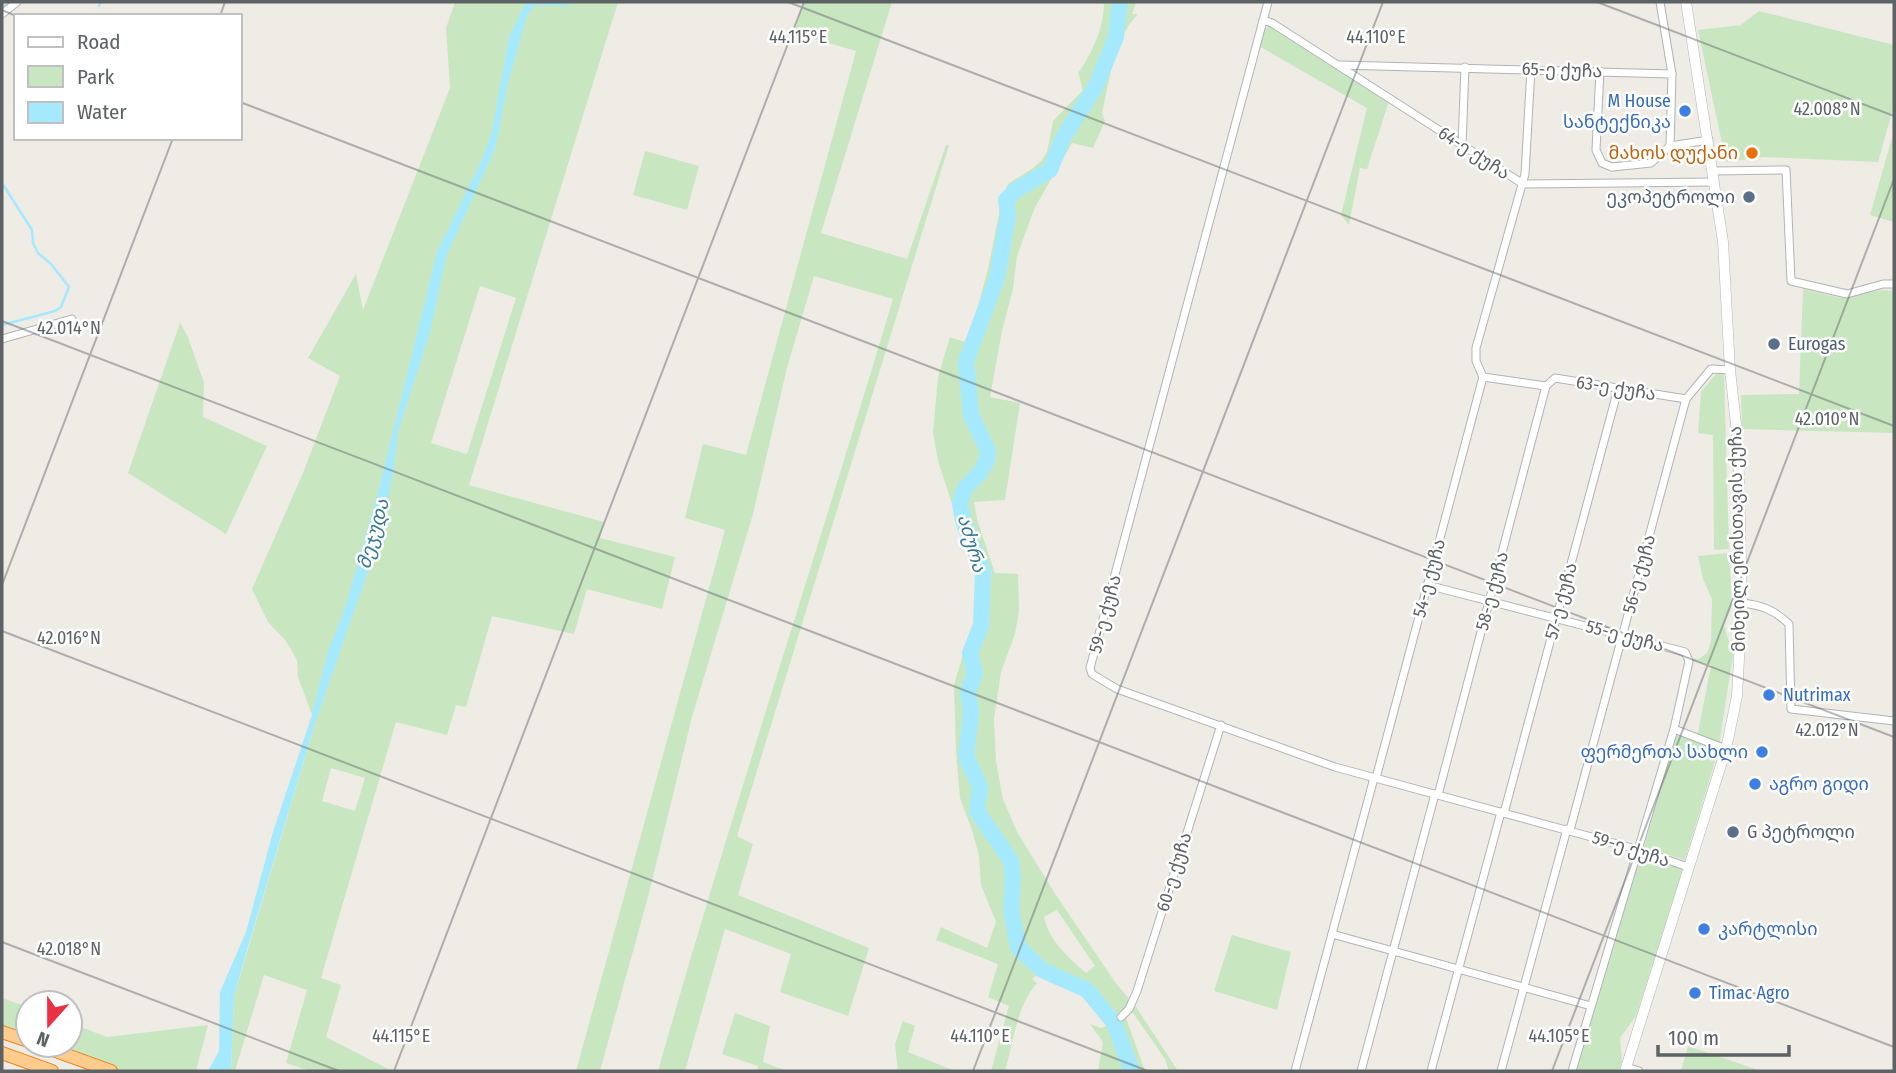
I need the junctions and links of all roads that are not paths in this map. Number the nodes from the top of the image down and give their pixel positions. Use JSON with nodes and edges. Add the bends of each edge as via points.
{"nodes":[{"id":1,"x":16,"y":2,"type":"edge"},
{"id":2,"x":1268,"y":2,"type":"edge"},
{"id":3,"x":1660,"y":2,"type":"edge"},
{"id":4,"x":1686,"y":2,"type":"edge"},
{"id":5,"x":2,"y":14,"type":"edge"},
{"id":6,"x":1263,"y":20,"type":"junction"},
{"id":7,"x":1340,"y":65,"type":"junction"},
{"id":8,"x":1465,"y":68,"type":"junction"},
{"id":9,"x":1531,"y":69,"type":"junction"},
{"id":10,"x":1600,"y":71,"type":"junction"},
{"id":11,"x":1672,"y":74,"type":"junction"},
{"id":12,"x":1709,"y":140,"type":"junction"},
{"id":13,"x":1462,"y":145,"type":"junction"},
{"id":14,"x":1670,"y":146,"type":"junction"},
{"id":15,"x":1612,"y":167,"type":"junction"},
{"id":16,"x":1714,"y":171,"type":"junction"},
{"id":17,"x":1715,"y":182,"type":"junction"},
{"id":18,"x":1611,"y":183,"type":"junction"},
{"id":19,"x":1523,"y":184,"type":"junction"},
{"id":20,"x":1894,"y":284,"type":"edge"},
{"id":21,"x":72,"y":319,"type":"dead end"},
{"id":22,"x":2,"y":339,"type":"edge"},
{"id":23,"x":1730,"y":370,"type":"junction"},
{"id":24,"x":1483,"y":377,"type":"junction"},
{"id":25,"x":1546,"y":386,"type":"junction"},
{"id":26,"x":1618,"y":389,"type":"junction"},
{"id":27,"x":1686,"y":399,"type":"junction"},
{"id":28,"x":1427,"y":585,"type":"junction"},
{"id":29,"x":1490,"y":601,"type":"junction"},
{"id":30,"x":1742,"y":603,"type":"junction"},
{"id":31,"x":1556,"y":618,"type":"junction"},
{"id":32,"x":1622,"y":635,"type":"junction"},
{"id":33,"x":1894,"y":721,"type":"edge"},
{"id":34,"x":1221,"y":725,"type":"junction"},
{"id":35,"x":1674,"y":729,"type":"junction"},
{"id":36,"x":1726,"y":749,"type":"junction"},
{"id":37,"x":1375,"y":778,"type":"junction"},
{"id":38,"x":1436,"y":794,"type":"junction"},
{"id":39,"x":1503,"y":812,"type":"junction"},
{"id":40,"x":1568,"y":830,"type":"junction"},
{"id":41,"x":1639,"y":849,"type":"junction"},
{"id":42,"x":1688,"y":867,"type":"junction"},
{"id":43,"x":1332,"y":934,"type":"junction"},
{"id":44,"x":1393,"y":951,"type":"junction"},
{"id":45,"x":1459,"y":969,"type":"junction"},
{"id":46,"x":1524,"y":987,"type":"junction"},
{"id":47,"x":1591,"y":1006,"type":"junction"},
{"id":48,"x":1121,"y":1017,"type":"dead end"},
{"id":49,"x":2,"y":1053,"type":"edge"},
{"id":50,"x":78,"y":1059,"type":"edge"},
{"id":51,"x":1625,"y":1069,"type":"edge"},
{"id":52,"x":52,"y":1071,"type":"edge"},
{"id":53,"x":111,"y":1071,"type":"edge"},
{"id":54,"x":1295,"y":1071,"type":"edge"},
{"id":55,"x":1361,"y":1071,"type":"edge"},
{"id":56,"x":1432,"y":1071,"type":"edge"},
{"id":57,"x":1501,"y":1071,"type":"edge"},
{"id":58,"x":1572,"y":1071,"type":"edge"},
{"id":59,"x":1639,"y":1071,"type":"edge"}],
"edges":[{"from":1,"to":5,"type":"street"},
{"from":2,"to":6,"type":"street"},
{"from":3,"to":11,"type":"street"},
{"from":4,"to":12,"type":"main road","name":"მიხეილ ერისთავის ქუჩა"},
{"from":6,"to":7,"type":"street","name":"64-ე ქუჩა"},
{"from":6,"to":34,"type":"street","name":"59-ე ქუჩა","via":[[1090,668],[1091,674],[1117,689]]},
{"from":7,"to":8,"type":"street","name":"65-ე ქუჩა"},
{"from":7,"to":13,"type":"street","name":"64-ე ქუჩა"},
{"from":8,"to":9,"type":"street","name":"65-ე ქუჩა"},
{"from":8,"to":13,"type":"street"},
{"from":9,"to":10,"type":"street","name":"65-ე ქუჩა"},
{"from":9,"to":19,"type":"street"},
{"from":10,"to":11,"type":"street","name":"65-ე ქუჩა"},
{"from":10,"to":15,"type":"street","via":[[1596,150],[1602,163]]},
{"from":11,"to":14,"type":"street"},
{"from":12,"to":14,"type":"street"},
{"from":12,"to":16,"type":"main road","name":"მიხეილ ერისთავის ქუჩა"},
{"from":13,"to":19,"type":"street","name":"64-ე ქუჩა"},
{"from":14,"to":15,"type":"street","via":[[1651,163]]},
{"from":15,"to":18,"type":"street"},
{"from":16,"to":17,"type":"main road","name":"მიხეილ ერისთავის ქუჩა"},
{"from":16,"to":20,"type":"street","via":[[1786,170],[1791,281],[1847,293]]},
{"from":17,"to":18,"type":"street","name":"64-ე ქუჩა"},
{"from":17,"to":23,"type":"main road","name":"მიხეილ ერისთავის ქუჩა"},
{"from":18,"to":19,"type":"street","name":"64-ე ქუჩა"},
{"from":19,"to":24,"type":"street","via":[[1476,348]]},
{"from":21,"to":22,"type":"street"},
{"from":23,"to":27,"type":"street","via":[[1711,369]]},
{"from":23,"to":30,"type":"main road","name":"მიხეილ ერისთავის ქუჩა","via":[[1738,442]]},
{"from":24,"to":25,"type":"street","name":"63-ე ქუჩა"},
{"from":24,"to":28,"type":"street","name":"54-ე ქუჩა"},
{"from":25,"to":26,"type":"street","name":"63-ე ქუჩა","via":[[1555,378]]},
{"from":25,"to":29,"type":"street","name":"58-ე ქუჩა"},
{"from":26,"to":27,"type":"street","name":"63-ე ქუჩა"},
{"from":26,"to":31,"type":"street","name":"57-ე ქუჩა"},
{"from":27,"to":32,"type":"street","name":"56-ე ქუჩა"},
{"from":28,"to":29,"type":"street","name":"55-ე ქუჩა"},
{"from":28,"to":37,"type":"street","name":"54-ე ქუჩა"},
{"from":29,"to":31,"type":"street","name":"55-ე ქუჩა"},
{"from":29,"to":38,"type":"street","name":"58-ე ქუჩა"},
{"from":30,"to":33,"type":"street","via":[[1762,605],[1789,624],[1791,709]]},
{"from":30,"to":36,"type":"main road","name":"მიხეილ ერისთავის ქუჩა","via":[[1737,696]]},
{"from":31,"to":32,"type":"street","name":"55-ე ქუჩა"},
{"from":31,"to":39,"type":"street","name":"57-ე ქუჩა"},
{"from":32,"to":35,"type":"street","name":"55-ე ქუჩა","via":[[1685,652],[1689,661]]},
{"from":32,"to":40,"type":"street","name":"56-ე ქუჩა"},
{"from":34,"to":37,"type":"street","name":"59-ე ქუჩა"},
{"from":34,"to":48,"type":"street","name":"60-ე ქუჩა","via":[[1136,991]]},
{"from":35,"to":36,"type":"street"},
{"from":35,"to":41,"type":"street","name":"55-ე ქუჩა"},
{"from":36,"to":42,"type":"main road","name":"მიხეილ ერისთავის ქუჩა"},
{"from":37,"to":38,"type":"street","name":"59-ე ქუჩა"},
{"from":37,"to":43,"type":"street","name":"54-ე ქუჩა"},
{"from":38,"to":39,"type":"street","name":"59-ე ქუჩა"},
{"from":38,"to":44,"type":"street","name":"58-ე ქუჩა"},
{"from":39,"to":40,"type":"street","name":"59-ე ქუჩა"},
{"from":39,"to":45,"type":"street","name":"57-ე ქუჩა"},
{"from":40,"to":41,"type":"street","name":"59-ე ქუჩა"},
{"from":40,"to":46,"type":"street","name":"56-ე ქუჩა"},
{"from":41,"to":42,"type":"street","name":"59-ე ქუჩა"},
{"from":41,"to":47,"type":"street","name":"55-ე ქუჩა"},
{"from":42,"to":51,"type":"main road","name":"მიხეილ ერისთავის ქუჩა"},
{"from":43,"to":44,"type":"street"},
{"from":43,"to":54,"type":"street","name":"54-ე ქუჩა"},
{"from":44,"to":45,"type":"street"},
{"from":44,"to":55,"type":"street","name":"58-ე ქუჩა"},
{"from":45,"to":46,"type":"street"},
{"from":45,"to":56,"type":"street","name":"57-ე ქუჩა"},
{"from":46,"to":47,"type":"street"},
{"from":46,"to":57,"type":"street","name":"56-ე ქუჩა"},
{"from":47,"to":58,"type":"street","name":"55-ე ქუჩა"},
{"from":49,"to":52,"type":"highway"},
{"from":50,"to":53,"type":"highway"},
{"from":51,"to":59,"type":"street"}]}
